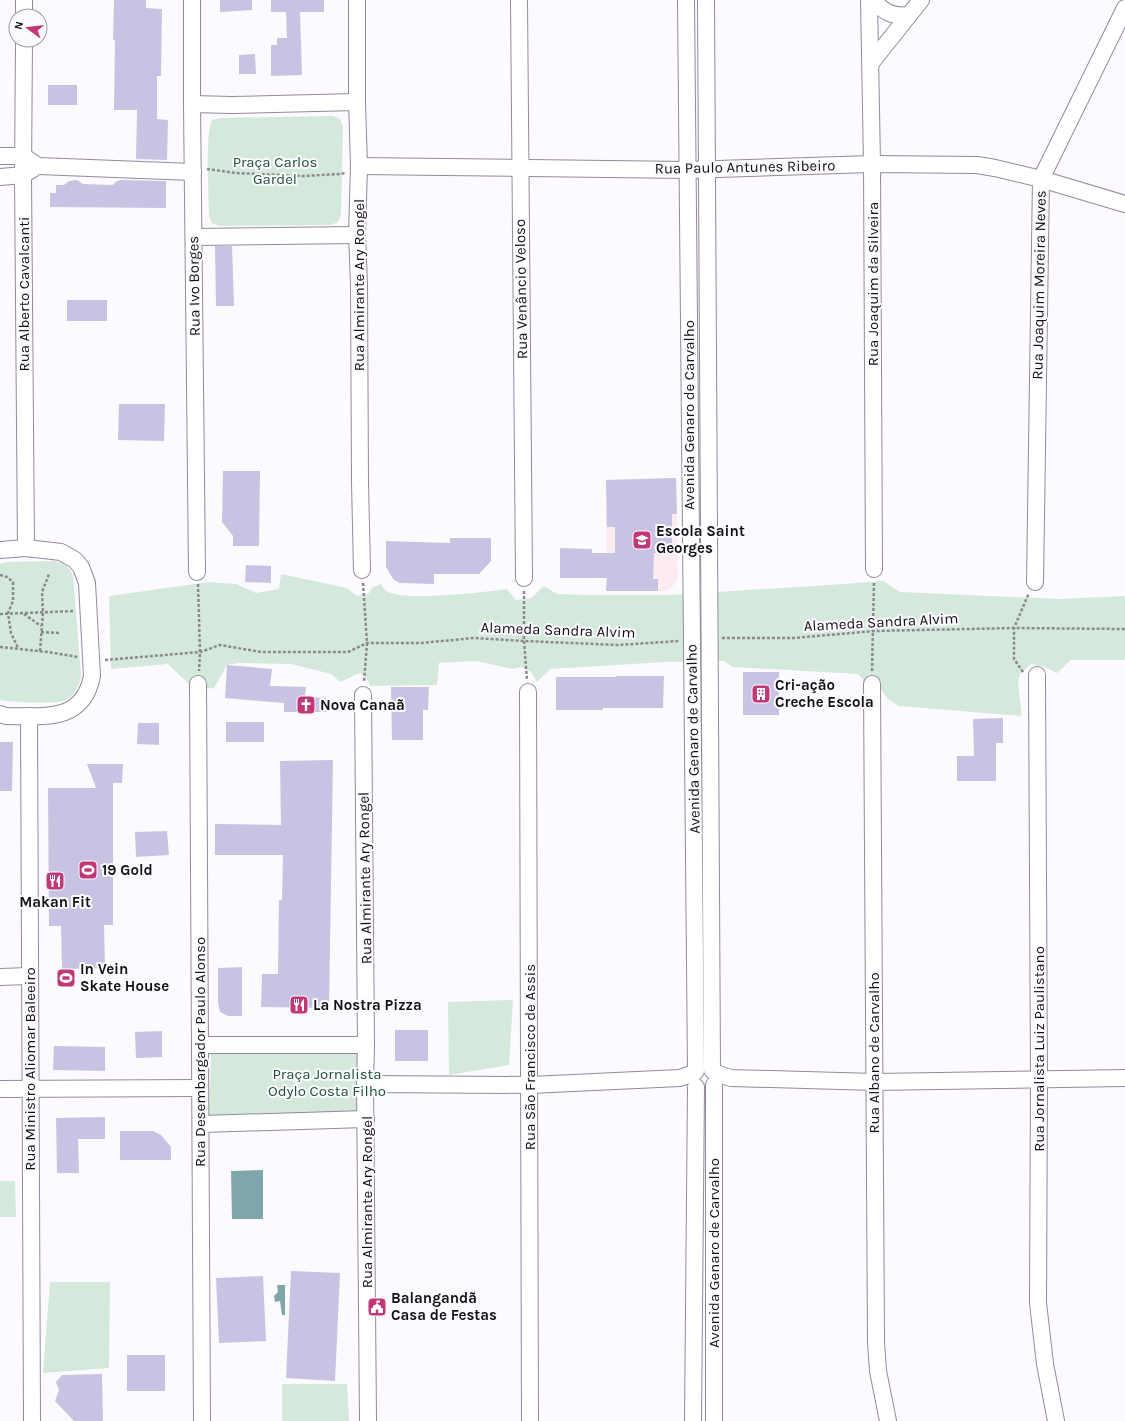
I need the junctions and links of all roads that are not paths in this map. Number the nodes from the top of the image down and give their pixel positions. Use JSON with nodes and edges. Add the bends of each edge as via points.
{"nodes":[{"id":1,"x":192,"y":0,"type":"edge"},
{"id":2,"x":357,"y":0,"type":"edge"},
{"id":3,"x":519,"y":0,"type":"edge"},
{"id":4,"x":686,"y":0,"type":"edge"},
{"id":5,"x":706,"y":0,"type":"edge"},
{"id":6,"x":870,"y":0,"type":"edge"},
{"id":7,"x":921,"y":0,"type":"edge"},
{"id":8,"x":1125,"y":8,"type":"edge"},
{"id":9,"x":909,"y":15,"type":"junction"},
{"id":10,"x":24,"y":48,"type":"edge"},
{"id":11,"x":871,"y":63,"type":"junction"},
{"id":12,"x":357,"y":102,"type":"junction"},
{"id":13,"x":192,"y":104,"type":"junction"},
{"id":14,"x":0,"y":156,"type":"edge"},
{"id":15,"x":23,"y":156,"type":"junction"},
{"id":16,"x":872,"y":164,"type":"junction"},
{"id":17,"x":38,"y":166,"type":"junction"},
{"id":18,"x":359,"y":166,"type":"junction"},
{"id":19,"x":519,"y":169,"type":"junction"},
{"id":20,"x":706,"y":169,"type":"junction"},
{"id":21,"x":687,"y":170,"type":"junction"},
{"id":22,"x":193,"y":172,"type":"junction"},
{"id":23,"x":23,"y":175,"type":"junction"},
{"id":24,"x":0,"y":177,"type":"edge"},
{"id":25,"x":1040,"y":180,"type":"junction"},
{"id":26,"x":1125,"y":204,"type":"edge"},
{"id":27,"x":357,"y":235,"type":"junction"},
{"id":28,"x":194,"y":237,"type":"junction"},
{"id":29,"x":26,"y":548,"type":"junction"},
{"id":30,"x":0,"y":550,"type":"edge"},
{"id":31,"x":874,"y":569,"type":"road end"},
{"id":32,"x":362,"y":570,"type":"road end"},
{"id":33,"x":198,"y":572,"type":"road end"},
{"id":34,"x":524,"y":578,"type":"road end"},
{"id":35,"x":1035,"y":582,"type":"road end"},
{"id":36,"x":709,"y":594,"type":"junction"},
{"id":37,"x":691,"y":596,"type":"junction"},
{"id":38,"x":709,"y":666,"type":"junction"},
{"id":39,"x":692,"y":667,"type":"junction"},
{"id":40,"x":1037,"y":675,"type":"road end"},
{"id":41,"x":198,"y":684,"type":"road end"},
{"id":42,"x":872,"y":684,"type":"road end"},
{"id":43,"x":528,"y":692,"type":"road end"},
{"id":44,"x":363,"y":695,"type":"road end"},
{"id":45,"x":0,"y":714,"type":"edge"},
{"id":46,"x":29,"y":716,"type":"junction"},
{"id":47,"x":30,"y":976,"type":"junction"},
{"id":48,"x":0,"y":977,"type":"edge"},
{"id":49,"x":200,"y":1045,"type":"junction"},
{"id":50,"x":366,"y":1045,"type":"junction"},
{"id":51,"x":705,"y":1078,"type":"junction"},
{"id":52,"x":1125,"y":1078,"type":"edge"},
{"id":53,"x":1039,"y":1079,"type":"junction"},
{"id":54,"x":874,"y":1082,"type":"junction"},
{"id":55,"x":365,"y":1084,"type":"junction"},
{"id":56,"x":530,"y":1085,"type":"junction"},
{"id":57,"x":31,"y":1088,"type":"junction"},
{"id":58,"x":200,"y":1088,"type":"junction"},
{"id":59,"x":0,"y":1089,"type":"edge"},
{"id":60,"x":366,"y":1119,"type":"junction"},
{"id":61,"x":201,"y":1124,"type":"junction"},
{"id":62,"x":32,"y":1421,"type":"edge"},
{"id":63,"x":202,"y":1421,"type":"edge"},
{"id":64,"x":368,"y":1421,"type":"edge"},
{"id":65,"x":530,"y":1421,"type":"edge"},
{"id":66,"x":693,"y":1421,"type":"edge"},
{"id":67,"x":714,"y":1421,"type":"edge"},
{"id":68,"x":888,"y":1421,"type":"edge"},
{"id":69,"x":1056,"y":1421,"type":"edge"}],
"edges":[{"from":1,"to":13,"type":"street","name":"Rua Ivo Borges"},
{"from":2,"to":12,"type":"street","name":"Rua Almirante Ary Rongel"},
{"from":3,"to":19,"type":"street","name":"Rua Venâncio Veloso"},
{"from":4,"to":21,"type":"street","name":"Avenida Genaro de Carvalho"},
{"from":5,"to":20,"type":"street","name":"Avenida Genaro de Carvalho"},
{"from":6,"to":9,"type":"street","via":[[891,14]]},
{"from":6,"to":11,"type":"street","name":"Rua Joaquim da Silveira"},
{"from":7,"to":9,"type":"street"},
{"from":8,"to":25,"type":"street","name":"Rua Joaquim Moreira Neves"},
{"from":9,"to":11,"type":"street"},
{"from":10,"to":15,"type":"street","name":"Rua Alberto Cavalcanti"},
{"from":11,"to":16,"type":"street","name":"Rua Joaquim da Silveira"},
{"from":12,"to":13,"type":"street"},
{"from":12,"to":18,"type":"street","name":"Rua Almirante Ary Rongel"},
{"from":13,"to":22,"type":"street","name":"Rua Ivo Borges"},
{"from":14,"to":15,"type":"street"},
{"from":15,"to":17,"type":"street"},
{"from":15,"to":23,"type":"street","name":"Rua Alberto Cavalcanti"},
{"from":16,"to":20,"type":"street","name":"Rua Paulo Antunes Ribeiro"},
{"from":16,"to":25,"type":"street","name":"Rua Paulo Antunes Ribeiro","via":[[977,166]]},
{"from":16,"to":31,"type":"street","name":"Rua Joaquim da Silveira"},
{"from":17,"to":22,"type":"street"},
{"from":17,"to":23,"type":"street"},
{"from":18,"to":19,"type":"street","name":"Rua Paulo Antunes Ribeiro"},
{"from":18,"to":27,"type":"street","name":"Rua Almirante Ary Rongel"},
{"from":19,"to":21,"type":"street","name":"Rua Paulo Antunes Ribeiro"},
{"from":19,"to":34,"type":"street","name":"Rua Venâncio Veloso"},
{"from":20,"to":21,"type":"street","name":"Rua Paulo Antunes Ribeiro"},
{"from":20,"to":36,"type":"street","name":"Avenida Genaro de Carvalho"},
{"from":21,"to":37,"type":"street","name":"Avenida Genaro de Carvalho"},
{"from":22,"to":28,"type":"street","name":"Rua Ivo Borges"},
{"from":23,"to":24,"type":"street"},
{"from":23,"to":29,"type":"street","name":"Rua Alberto Cavalcanti"},
{"from":25,"to":26,"type":"street","name":"Rua Paulo Antunes Ribeiro"},
{"from":25,"to":35,"type":"street","name":"Rua Joaquim Moreira Neves"},
{"from":27,"to":28,"type":"street"},
{"from":27,"to":32,"type":"street","name":"Rua Almirante Ary Rongel"},
{"from":28,"to":33,"type":"street","name":"Rua Ivo Borges"},
{"from":29,"to":30,"type":"street"},
{"from":29,"to":46,"type":"street","via":[[61,552],[75,560],[85,575],[92,676],[83,699],[67,712],[54,716]]},
{"from":36,"to":37,"type":"street","via":[[702,601],[694,600]]},
{"from":36,"to":38,"type":"street","name":"Avenida Genaro de Carvalho"},
{"from":37,"to":39,"type":"street","name":"Avenida Genaro de Carvalho"},
{"from":38,"to":39,"type":"street","via":[[708,662],[701,660],[695,661]]},
{"from":38,"to":51,"type":"street","name":"Avenida Genaro de Carvalho"},
{"from":39,"to":51,"type":"street","name":"Avenida Genaro de Carvalho"},
{"from":40,"to":53,"type":"street","name":"Rua Jornalista Luiz Paulistano"},
{"from":41,"to":49,"type":"street","name":"Rua Desembargador Paulo Alonso"},
{"from":42,"to":54,"type":"street","name":"Rua Albano de Carvalho"},
{"from":43,"to":56,"type":"street","name":"Rua São Francisco de Assis"},
{"from":44,"to":50,"type":"street","name":"Rua Almirante Ary Rongel"},
{"from":45,"to":46,"type":"street"},
{"from":46,"to":47,"type":"street","name":"Rua Ministro Aliomar Baleeiro"},
{"from":47,"to":48,"type":"street"},
{"from":47,"to":57,"type":"street","name":"Rua Ministro Aliomar Baleeiro"},
{"from":49,"to":50,"type":"street"},
{"from":49,"to":58,"type":"street","name":"Rua Desembargador Paulo Alonso"},
{"from":50,"to":55,"type":"street","name":"Rua Almirante Ary Rongel"},
{"from":51,"to":54,"type":"street"},
{"from":51,"to":56,"type":"street"},
{"from":51,"to":66,"type":"street","name":"Avenida Genaro de Carvalho"},
{"from":51,"to":67,"type":"street","name":"Avenida Genaro de Carvalho"},
{"from":52,"to":53,"type":"street"},
{"from":53,"to":54,"type":"street"},
{"from":53,"to":69,"type":"street","name":"Rua Jornalista Luiz Paulistano","via":[[1038,1303],[1045,1364]]},
{"from":54,"to":68,"type":"street","name":"Rua Albano de Carvalho","via":[[876,1342],[878,1371]]},
{"from":55,"to":56,"type":"street"},
{"from":55,"to":60,"type":"street","name":"Rua Almirante Ary Rongel"},
{"from":56,"to":65,"type":"street","name":"Rua São Francisco de Assis"},
{"from":57,"to":58,"type":"street"},
{"from":57,"to":59,"type":"street"},
{"from":57,"to":62,"type":"street","name":"Rua Ministro Aliomar Baleeiro"},
{"from":58,"to":61,"type":"street","name":"Rua Desembargador Paulo Alonso"},
{"from":60,"to":61,"type":"street"},
{"from":60,"to":64,"type":"street","name":"Rua Almirante Ary Rongel"},
{"from":61,"to":63,"type":"street","name":"Rua Desembargador Paulo Alonso"}]}
